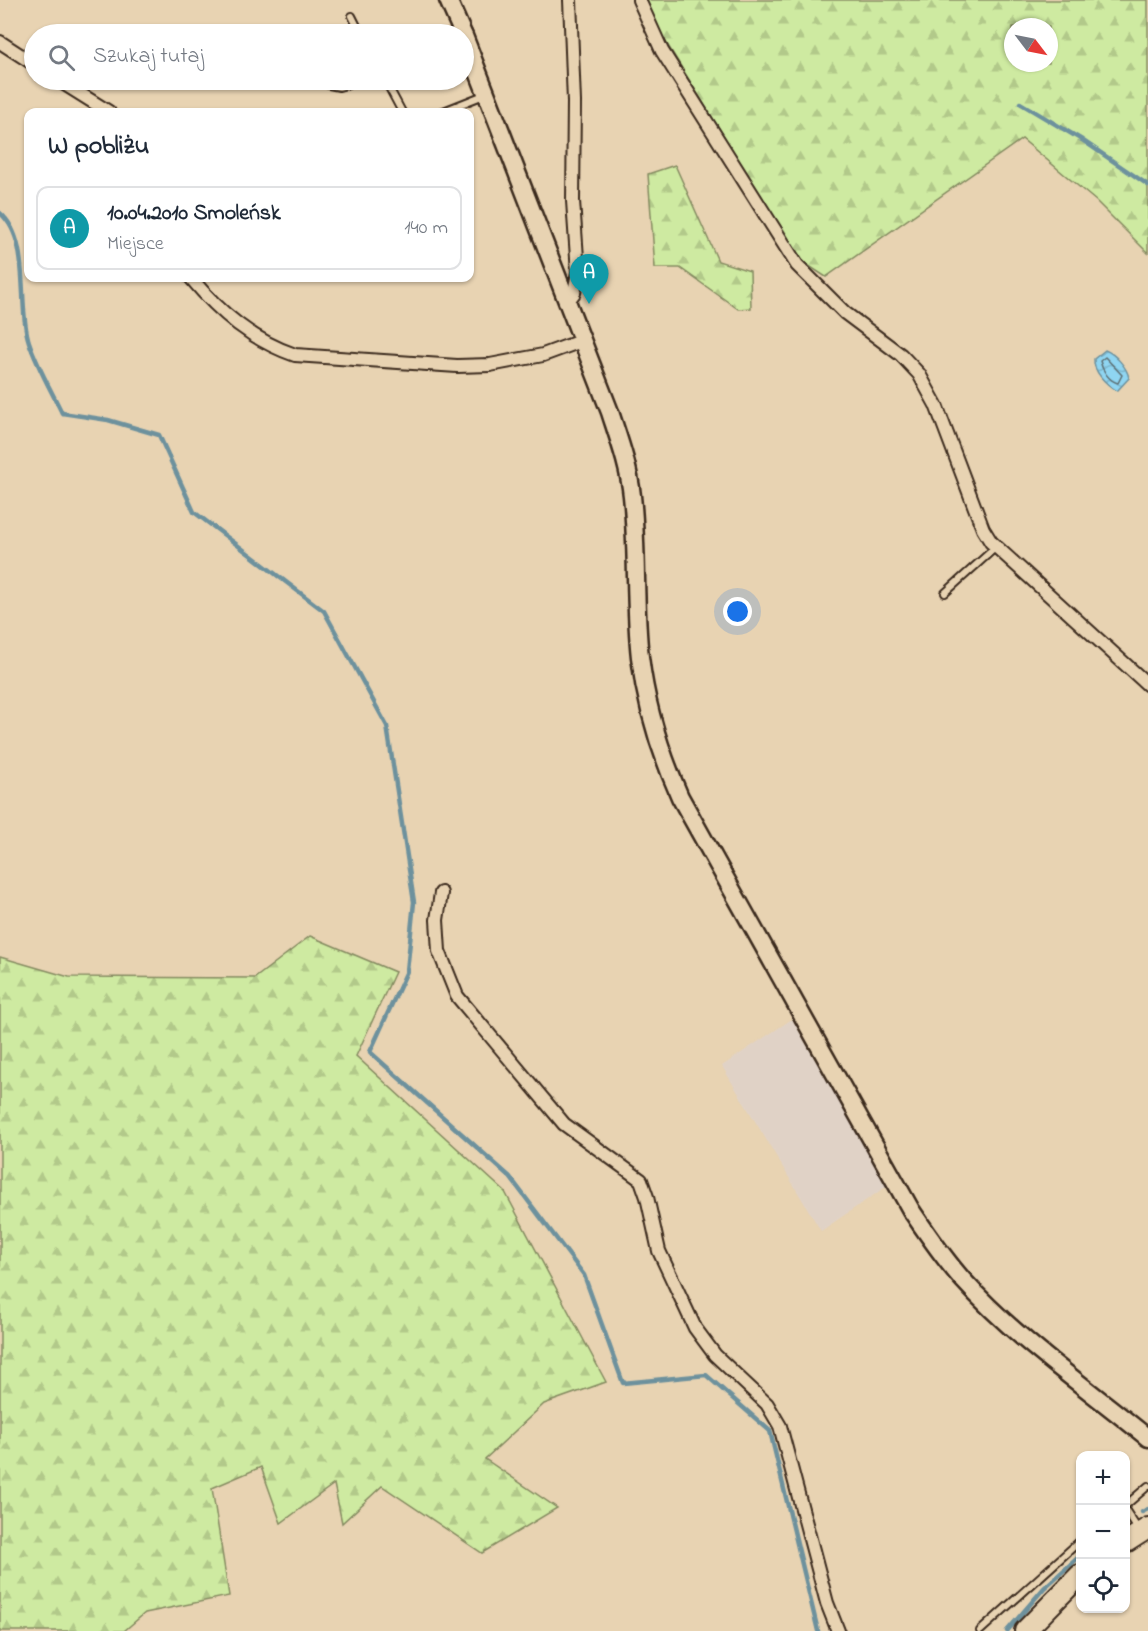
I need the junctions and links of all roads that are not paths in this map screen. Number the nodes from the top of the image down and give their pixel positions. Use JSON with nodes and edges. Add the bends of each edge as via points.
{"nodes":[{"id":1,"x":448,"y":0,"type":"edge"},
{"id":2,"x":570,"y":0,"type":"edge"},
{"id":3,"x":639,"y":0,"type":"edge"},
{"id":4,"x":352,"y":16,"type":"dead end"},
{"id":5,"x":356,"y":24,"type":"edge"},
{"id":6,"x":458,"y":24,"type":"edge"},
{"id":7,"x":0,"y":42,"type":"edge"},
{"id":8,"x":24,"y":58,"type":"edge"},
{"id":9,"x":474,"y":62,"type":"edge"},
{"id":10,"x":74,"y":90,"type":"edge"},
{"id":11,"x":390,"y":90,"type":"edge"},
{"id":12,"x":487,"y":93,"type":"junction"},
{"id":13,"x":103,"y":108,"type":"edge"},
{"id":14,"x":400,"y":108,"type":"edge"},
{"id":15,"x":451,"y":108,"type":"edge"},
{"id":16,"x":194,"y":282,"type":"edge"},
{"id":17,"x":567,"y":302,"type":"junction"},
{"id":18,"x":581,"y":341,"type":"junction"},
{"id":19,"x":996,"y":547,"type":"junction"},
{"id":20,"x":945,"y":593,"type":"dead end"},
{"id":21,"x":1148,"y":685,"type":"edge"},
{"id":22,"x":441,"y":893,"type":"dead end"},
{"id":23,"x":1148,"y":1438,"type":"edge"},
{"id":24,"x":1148,"y":1486,"type":"edge"},
{"id":25,"x":1130,"y":1501,"type":"edge"},
{"id":26,"x":1130,"y":1520,"type":"edge"},
{"id":27,"x":1138,"y":1534,"type":"edge"},
{"id":28,"x":1076,"y":1544,"type":"edge"},
{"id":29,"x":1076,"y":1579,"type":"edge"},
{"id":30,"x":838,"y":1631,"type":"edge"},
{"id":31,"x":980,"y":1631,"type":"edge"},
{"id":32,"x":1025,"y":1631,"type":"edge"}],
"edges":[{"from":1,"to":6,"type":"street"},
{"from":2,"to":17,"type":"street","via":[[578,272],[574,293]]},
{"from":3,"to":19,"type":"street","via":[[662,51],[797,264],[845,313],[901,355],[919,374],[936,405],[983,529]]},
{"from":4,"to":5,"type":"lane"},
{"from":7,"to":8,"type":"street"},
{"from":9,"to":12,"type":"street"},
{"from":10,"to":13,"type":"street"},
{"from":11,"to":14,"type":"lane"},
{"from":12,"to":15,"type":"lane"},
{"from":12,"to":17,"type":"street"},
{"from":16,"to":18,"type":"street","via":[[238,325],[272,347],[295,355],[490,365],[543,355]]},
{"from":17,"to":18,"type":"street"},
{"from":18,"to":23,"type":"street","via":[[627,462],[636,540],[639,654],[644,685],[662,754],[693,822],[911,1210],[933,1242],[1000,1317]]},
{"from":19,"to":20,"type":"lane"},
{"from":19,"to":21,"type":"street"},
{"from":22,"to":30,"type":"street","via":[[437,920],[439,951],[457,996],[564,1124],[641,1180],[658,1251],[695,1328],[715,1355],[767,1404],[780,1426]]},
{"from":24,"to":25,"type":"lane"},
{"from":26,"to":27,"type":"lane"},
{"from":28,"to":31,"type":"lane"},
{"from":29,"to":32,"type":"main road"}]}
